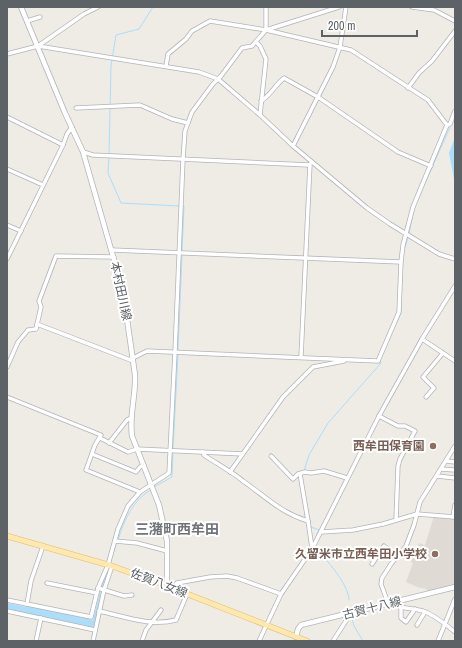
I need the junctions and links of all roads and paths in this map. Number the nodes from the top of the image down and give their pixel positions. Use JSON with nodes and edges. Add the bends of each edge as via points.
{"nodes":[{"id":1,"x":21,"y":7,"type":"edge"},
{"id":2,"x":98,"y":7,"type":"edge"},
{"id":3,"x":266,"y":7,"type":"edge"},
{"id":4,"x":339,"y":7,"type":"edge"},
{"id":5,"x":346,"y":7,"type":"edge"},
{"id":6,"x":412,"y":7,"type":"edge"},
{"id":7,"x":40,"y":17,"type":"dead end"},
{"id":8,"x":27,"y":21,"type":"junction"},
{"id":9,"x":455,"y":21,"type":"edge"},
{"id":10,"x":266,"y":30,"type":"junction"},
{"id":11,"x":455,"y":31,"type":"edge"},
{"id":12,"x":256,"y":42,"type":"junction"},
{"id":13,"x":38,"y":46,"type":"junction"},
{"id":14,"x":340,"y":47,"type":"junction"},
{"id":15,"x":7,"y":54,"type":"edge"},
{"id":16,"x":166,"y":66,"type":"junction"},
{"id":17,"x":218,"y":79,"type":"junction"},
{"id":18,"x":408,"y":88,"type":"junction"},
{"id":19,"x":318,"y":97,"type":"junction"},
{"id":20,"x":261,"y":101,"type":"junction"},
{"id":21,"x":76,"y":108,"type":"dead end"},
{"id":22,"x":455,"y":111,"type":"edge"},
{"id":23,"x":260,"y":115,"type":"junction"},
{"id":24,"x":7,"y":117,"type":"edge"},
{"id":25,"x":188,"y":123,"type":"junction"},
{"id":26,"x":447,"y":125,"type":"junction"},
{"id":27,"x":72,"y":127,"type":"junction"},
{"id":28,"x":63,"y":145,"type":"junction"},
{"id":29,"x":293,"y":146,"type":"junction"},
{"id":30,"x":83,"y":152,"type":"junction"},
{"id":31,"x":183,"y":159,"type":"junction"},
{"id":32,"x":311,"y":164,"type":"junction"},
{"id":33,"x":431,"y":166,"type":"junction"},
{"id":34,"x":7,"y":169,"type":"edge"},
{"id":35,"x":43,"y":185,"type":"junction"},
{"id":36,"x":7,"y":226,"type":"edge"},
{"id":37,"x":21,"y":231,"type":"junction"},
{"id":38,"x":406,"y":234,"type":"junction"},
{"id":39,"x":112,"y":250,"type":"junction"},
{"id":40,"x":180,"y":253,"type":"junction"},
{"id":41,"x":114,"y":257,"type":"junction"},
{"id":42,"x":305,"y":258,"type":"junction"},
{"id":43,"x":7,"y":259,"type":"edge"},
{"id":44,"x":455,"y":259,"type":"edge"},
{"id":45,"x":401,"y":262,"type":"junction"},
{"id":46,"x":455,"y":286,"type":"edge"},
{"id":47,"x":38,"y":324,"type":"junction"},
{"id":48,"x":422,"y":339,"type":"junction"},
{"id":49,"x":175,"y":352,"type":"junction"},
{"id":50,"x":443,"y":353,"type":"junction"},
{"id":51,"x":301,"y":357,"type":"junction"},
{"id":52,"x":351,"y":359,"type":"junction"},
{"id":53,"x":133,"y":360,"type":"junction"},
{"id":54,"x":455,"y":361,"type":"edge"},
{"id":55,"x":7,"y":367,"type":"edge"},
{"id":56,"x":426,"y":397,"type":"dead end"},
{"id":57,"x":7,"y":398,"type":"edge"},
{"id":58,"x":379,"y":416,"type":"junction"},
{"id":59,"x":131,"y":418,"type":"junction"},
{"id":60,"x":100,"y":438,"type":"junction"},
{"id":61,"x":110,"y":443,"type":"junction"},
{"id":62,"x":455,"y":446,"type":"edge"},
{"id":63,"x":137,"y":449,"type":"junction"},
{"id":64,"x":170,"y":450,"type":"junction"},
{"id":65,"x":203,"y":452,"type":"junction"},
{"id":66,"x":92,"y":454,"type":"junction"},
{"id":67,"x":243,"y":454,"type":"junction"},
{"id":68,"x":271,"y":456,"type":"dead end"},
{"id":69,"x":446,"y":462,"type":"junction"},
{"id":70,"x":455,"y":462,"type":"edge"},
{"id":71,"x":144,"y":465,"type":"junction"},
{"id":72,"x":441,"y":469,"type":"junction"},
{"id":73,"x":455,"y":470,"type":"edge"},
{"id":74,"x":230,"y":472,"type":"junction"},
{"id":75,"x":300,"y":474,"type":"junction"},
{"id":76,"x":437,"y":476,"type":"junction"},
{"id":77,"x":347,"y":478,"type":"junction"},
{"id":78,"x":455,"y":478,"type":"edge"},
{"id":79,"x":152,"y":484,"type":"junction"},
{"id":80,"x":140,"y":492,"type":"junction"},
{"id":81,"x":455,"y":508,"type":"edge"},
{"id":82,"x":417,"y":514,"type":"junction"},
{"id":83,"x":454,"y":517,"type":"edge"},
{"id":84,"x":396,"y":520,"type":"junction"},
{"id":85,"x":308,"y":521,"type":"junction"},
{"id":86,"x":321,"y":532,"type":"junction"},
{"id":87,"x":7,"y":536,"type":"edge"},
{"id":88,"x":115,"y":541,"type":"junction"},
{"id":89,"x":43,"y":546,"type":"junction"},
{"id":90,"x":312,"y":549,"type":"junction"},
{"id":91,"x":167,"y":551,"type":"junction"},
{"id":92,"x":398,"y":556,"type":"junction"},
{"id":93,"x":372,"y":564,"type":"dead end"},
{"id":94,"x":110,"y":565,"type":"junction"},
{"id":95,"x":47,"y":583,"type":"dead end"},
{"id":96,"x":167,"y":586,"type":"junction"},
{"id":97,"x":455,"y":587,"type":"edge"},
{"id":98,"x":98,"y":588,"type":"junction"},
{"id":99,"x":173,"y":589,"type":"junction"},
{"id":100,"x":104,"y":590,"type":"junction"},
{"id":101,"x":96,"y":593,"type":"junction"},
{"id":102,"x":187,"y":594,"type":"junction"},
{"id":103,"x":281,"y":594,"type":"junction"},
{"id":104,"x":132,"y":595,"type":"dead end"},
{"id":105,"x":455,"y":599,"type":"edge"},
{"id":106,"x":7,"y":600,"type":"edge"},
{"id":107,"x":389,"y":603,"type":"junction"},
{"id":108,"x":27,"y":604,"type":"junction"},
{"id":109,"x":401,"y":607,"type":"junction"},
{"id":110,"x":415,"y":609,"type":"junction"},
{"id":111,"x":161,"y":610,"type":"dead end"},
{"id":112,"x":7,"y":611,"type":"edge"},
{"id":113,"x":99,"y":611,"type":"junction"},
{"id":114,"x":425,"y":612,"type":"junction"},
{"id":115,"x":351,"y":613,"type":"junction"},
{"id":116,"x":41,"y":618,"type":"junction"},
{"id":117,"x":151,"y":622,"type":"junction"},
{"id":118,"x":444,"y":624,"type":"junction"},
{"id":119,"x":267,"y":625,"type":"junction"},
{"id":120,"x":417,"y":625,"type":"dead end"},
{"id":121,"x":95,"y":630,"type":"junction"},
{"id":122,"x":455,"y":632,"type":"edge"},
{"id":123,"x":296,"y":637,"type":"junction"},
{"id":124,"x":142,"y":640,"type":"edge"},
{"id":125,"x":36,"y":641,"type":"edge"},
{"id":126,"x":93,"y":641,"type":"edge"},
{"id":127,"x":259,"y":641,"type":"edge"},
{"id":128,"x":307,"y":641,"type":"edge"},
{"id":129,"x":333,"y":641,"type":"edge"},
{"id":130,"x":438,"y":641,"type":"edge"}],
"edges":[{"from":1,"to":8,"type":"main road","name":"本村田川線"},
{"from":2,"to":13,"type":"street"},
{"from":3,"to":10,"type":"street"},
{"from":4,"to":10,"type":"street"},
{"from":5,"to":14,"type":"street"},
{"from":6,"to":9,"type":"street","via":[[434,10]]},
{"from":7,"to":8,"type":"street"},
{"from":8,"to":13,"type":"main road","name":"本村田川線"},
{"from":10,"to":12,"type":"street"},
{"from":10,"to":14,"type":"street"},
{"from":10,"to":16,"type":"street","via":[[210,21],[192,31],[168,54]]},
{"from":11,"to":18,"type":"street"},
{"from":12,"to":17,"type":"street","via":[[242,48]]},
{"from":12,"to":20,"type":"street","via":[[266,59]]},
{"from":13,"to":15,"type":"street"},
{"from":13,"to":16,"type":"street"},
{"from":13,"to":27,"type":"main road","name":"本村田川線"},
{"from":14,"to":18,"type":"street","via":[[351,50]]},
{"from":14,"to":19,"type":"street"},
{"from":16,"to":17,"type":"street","via":[[199,72]]},
{"from":17,"to":23,"type":"street"},
{"from":17,"to":25,"type":"street","via":[[192,112]]},
{"from":18,"to":26,"type":"street","via":[[428,100]]},
{"from":19,"to":20,"type":"street","via":[[284,78],[268,97]]},
{"from":19,"to":29,"type":"street"},
{"from":19,"to":33,"type":"street","via":[[398,152]]},
{"from":20,"to":23,"type":"street"},
{"from":21,"to":25,"type":"street","via":[[140,104],[172,119]]},
{"from":22,"to":26,"type":"street","via":[[450,124]]},
{"from":23,"to":29,"type":"street"},
{"from":24,"to":28,"type":"street"},
{"from":25,"to":31,"type":"street"},
{"from":26,"to":33,"type":"street"},
{"from":27,"to":28,"type":"street"},
{"from":27,"to":30,"type":"main road","name":"本村田川線"},
{"from":28,"to":35,"type":"street"},
{"from":29,"to":32,"type":"street"},
{"from":30,"to":31,"type":"street","via":[[93,155]]},
{"from":30,"to":39,"type":"main road","name":"本村田川線"},
{"from":31,"to":32,"type":"street"},
{"from":31,"to":40,"type":"street"},
{"from":32,"to":38,"type":"street","via":[[367,208]]},
{"from":32,"to":42,"type":"street"},
{"from":33,"to":38,"type":"street","via":[[413,207]]},
{"from":34,"to":35,"type":"street"},
{"from":35,"to":37,"type":"street"},
{"from":36,"to":37,"type":"street"},
{"from":37,"to":43,"type":"street"},
{"from":38,"to":44,"type":"street","via":[[439,254]]},
{"from":38,"to":45,"type":"street"},
{"from":39,"to":40,"type":"street"},
{"from":39,"to":41,"type":"main road","name":"本村田川線"},
{"from":40,"to":42,"type":"street"},
{"from":40,"to":49,"type":"street"},
{"from":41,"to":47,"type":"street","via":[[56,256],[39,301],[41,307]]},
{"from":41,"to":53,"type":"main road","name":"本村田川線","via":[[123,291]]},
{"from":42,"to":45,"type":"street"},
{"from":42,"to":51,"type":"street"},
{"from":45,"to":52,"type":"street","via":[[399,312],[378,361]]},
{"from":46,"to":48,"type":"street"},
{"from":47,"to":53,"type":"street"},
{"from":47,"to":55,"type":"street","via":[[36,329],[28,330],[18,342]]},
{"from":48,"to":50,"type":"street"},
{"from":48,"to":58,"type":"street"},
{"from":49,"to":51,"type":"street"},
{"from":49,"to":53,"type":"street","via":[[147,351]]},
{"from":49,"to":64,"type":"street"},
{"from":50,"to":54,"type":"street"},
{"from":50,"to":56,"type":"street","via":[[423,377],[434,388]]},
{"from":51,"to":52,"type":"street"},
{"from":52,"to":67,"type":"street","via":[[313,367],[283,397]]},
{"from":53,"to":59,"type":"main road","name":"本村田川線","via":[[136,388]]},
{"from":57,"to":60,"type":"street","via":[[101,436]]},
{"from":58,"to":77,"type":"street"},
{"from":58,"to":84,"type":"street","via":[[415,431],[398,466]]},
{"from":59,"to":61,"type":"street"},
{"from":59,"to":63,"type":"main road","name":"本村田川線","via":[[132,436]]},
{"from":60,"to":61,"type":"street"},
{"from":60,"to":66,"type":"street"},
{"from":61,"to":63,"type":"street","via":[[128,452]]},
{"from":62,"to":69,"type":"street"},
{"from":63,"to":64,"type":"street"},
{"from":63,"to":71,"type":"main road","name":"本村田川線"},
{"from":64,"to":65,"type":"street"},
{"from":64,"to":79,"type":"street","via":[[169,473]]},
{"from":65,"to":67,"type":"street"},
{"from":65,"to":74,"type":"street"},
{"from":66,"to":71,"type":"street","via":[[136,472]]},
{"from":66,"to":80,"type":"street","via":[[86,470]]},
{"from":67,"to":74,"type":"street"},
{"from":68,"to":75,"type":"street","via":[[292,479]]},
{"from":69,"to":70,"type":"street"},
{"from":69,"to":72,"type":"street"},
{"from":71,"to":79,"type":"main road","name":"本村田川線"},
{"from":72,"to":73,"type":"street"},
{"from":72,"to":76,"type":"street"},
{"from":74,"to":85,"type":"street","via":[[283,511]]},
{"from":75,"to":77,"type":"street","via":[[326,471]]},
{"from":75,"to":85,"type":"street"},
{"from":76,"to":78,"type":"street"},
{"from":76,"to":82,"type":"street","via":[[420,502]]},
{"from":77,"to":86,"type":"street"},
{"from":79,"to":80,"type":"street"},
{"from":79,"to":91,"type":"main road","name":"本村田川線","via":[[160,505]]},
{"from":80,"to":88,"type":"street","via":[[128,506]]},
{"from":81,"to":83,"type":"street"},
{"from":82,"to":83,"type":"street"},
{"from":82,"to":84,"type":"street"},
{"from":82,"to":92,"type":"street","via":[[409,540]]},
{"from":84,"to":86,"type":"street","via":[[353,530]]},
{"from":85,"to":90,"type":"street"},
{"from":86,"to":90,"type":"street"},
{"from":87,"to":89,"type":"main road","name":"佐賀八女線"},
{"from":88,"to":91,"type":"street","via":[[137,543]]},
{"from":88,"to":94,"type":"street"},
{"from":89,"to":94,"type":"main road","name":"佐賀八女線"},
{"from":89,"to":108,"type":"street"},
{"from":90,"to":103,"type":"street"},
{"from":91,"to":96,"type":"main road","name":"本村田川線"},
{"from":92,"to":93,"type":"street","via":[[384,546]]},
{"from":92,"to":107,"type":"street","via":[[382,578],[381,584]]},
{"from":94,"to":96,"type":"main road","name":"佐賀八女線"},
{"from":94,"to":98,"type":"street"},
{"from":94,"to":100,"type":"street"},
{"from":95,"to":101,"type":"street"},
{"from":96,"to":99,"type":"main road","name":"佐賀八女線"},
{"from":97,"to":107,"type":"main road","name":"古賀十八線"},
{"from":98,"to":100,"type":"street"},
{"from":98,"to":101,"type":"street"},
{"from":99,"to":102,"type":"main road","name":"佐賀八女線"},
{"from":99,"to":103,"type":"street","via":[[177,583],[219,576],[237,578]]},
{"from":100,"to":104,"type":"street","via":[[124,596]]},
{"from":100,"to":113,"type":"street"},
{"from":101,"to":108,"type":"street","via":[[91,617]]},
{"from":102,"to":117,"type":"street","via":[[176,620],[166,623]]},
{"from":102,"to":119,"type":"main road","name":"佐賀八女線"},
{"from":103,"to":119,"type":"street"},
{"from":105,"to":118,"type":"street"},
{"from":106,"to":108,"type":"street"},
{"from":107,"to":109,"type":"street"},
{"from":107,"to":115,"type":"main road","name":"古賀十八線"},
{"from":109,"to":110,"type":"street"},
{"from":109,"to":110,"type":"street","via":[[401,618],[406,622]]},
{"from":110,"to":114,"type":"street"},
{"from":111,"to":117,"type":"street"},
{"from":112,"to":116,"type":"street"},
{"from":113,"to":117,"type":"street"},
{"from":113,"to":121,"type":"street"},
{"from":114,"to":118,"type":"street"},
{"from":114,"to":120,"type":"street"},
{"from":115,"to":123,"type":"main road","name":"古賀十八線","via":[[302,625]]},
{"from":115,"to":129,"type":"street"},
{"from":116,"to":121,"type":"street"},
{"from":116,"to":125,"type":"street"},
{"from":117,"to":124,"type":"street"},
{"from":118,"to":122,"type":"street"},
{"from":118,"to":130,"type":"street"},
{"from":119,"to":123,"type":"main road","name":"佐賀八女線"},
{"from":119,"to":127,"type":"street"},
{"from":121,"to":126,"type":"street"},
{"from":123,"to":128,"type":"main road","name":"佐賀八女線"}]}
